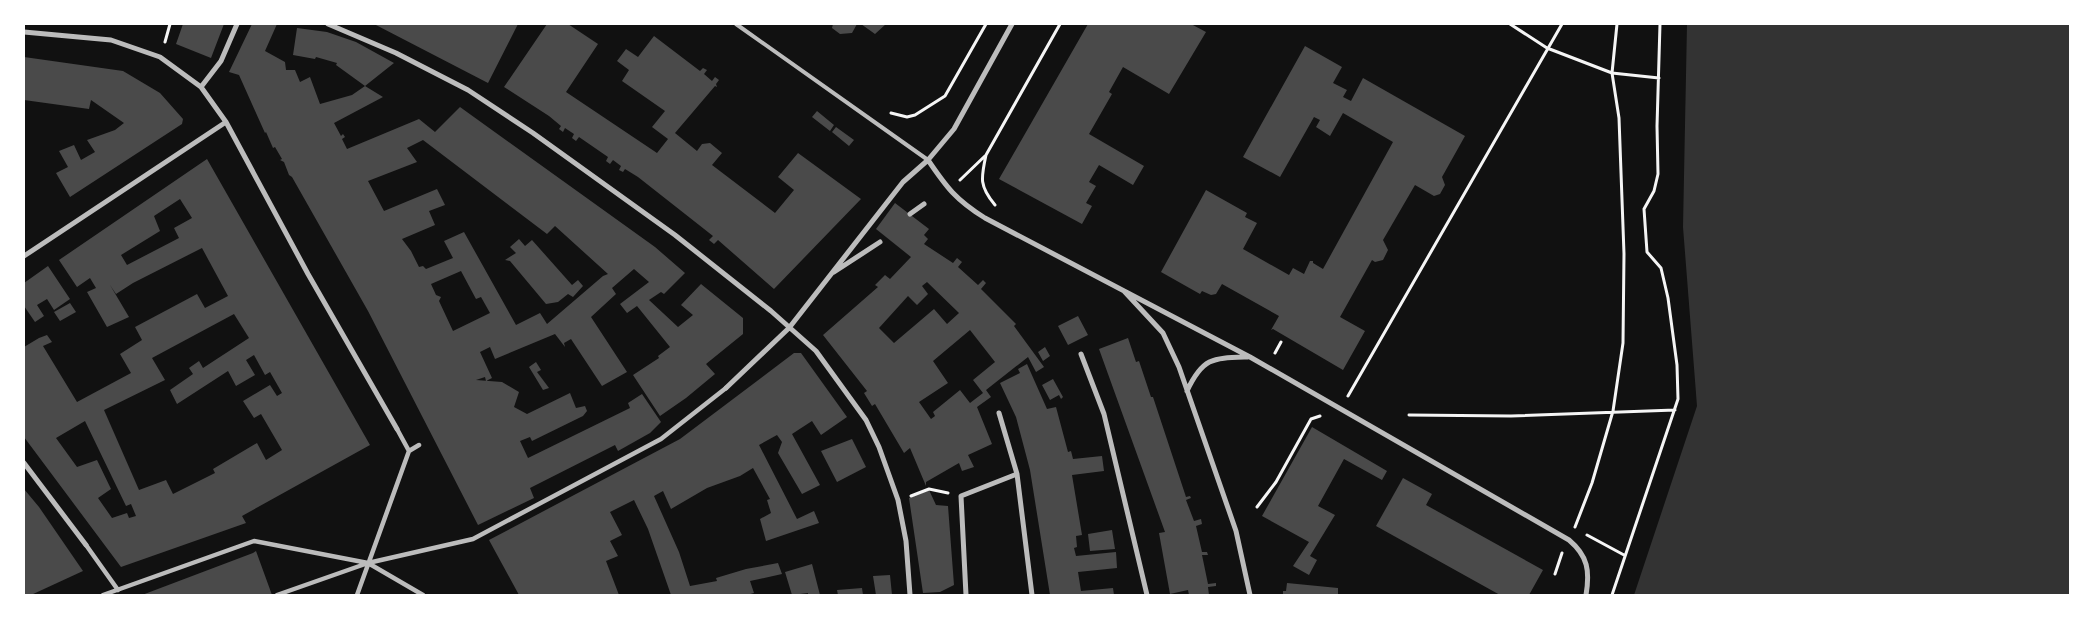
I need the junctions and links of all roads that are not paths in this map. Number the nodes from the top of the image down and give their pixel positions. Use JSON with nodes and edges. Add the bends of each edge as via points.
{"nodes":[{"id":1,"x":237,"y":24,"type":"edge"},
{"id":2,"x":328,"y":24,"type":"edge"},
{"id":3,"x":736,"y":24,"type":"edge"},
{"id":4,"x":1012,"y":24,"type":"edge"},
{"id":5,"x":24,"y":32,"type":"edge"},
{"id":6,"x":201,"y":87,"type":"junction"},
{"id":7,"x":226,"y":122,"type":"junction"},
{"id":8,"x":928,"y":160,"type":"junction"},
{"id":9,"x":924,"y":204,"type":"dead end"},
{"id":10,"x":910,"y":214,"type":"dead end"},
{"id":11,"x":880,"y":242,"type":"dead end"},
{"id":12,"x":24,"y":256,"type":"edge"},
{"id":13,"x":831,"y":274,"type":"junction"},
{"id":14,"x":1120,"y":287,"type":"junction"},
{"id":15,"x":789,"y":328,"type":"junction"},
{"id":16,"x":1081,"y":354,"type":"dead end"},
{"id":17,"x":1250,"y":357,"type":"junction"},
{"id":18,"x":726,"y":388,"type":"joint"},
{"id":19,"x":1187,"y":391,"type":"junction"},
{"id":20,"x":999,"y":414,"type":"dead end"},
{"id":21,"x":397,"y":429,"type":"joint"},
{"id":22,"x":419,"y":445,"type":"dead end"},
{"id":23,"x":409,"y":451,"type":"junction"},
{"id":24,"x":24,"y":463,"type":"edge"},
{"id":25,"x":1017,"y":474,"type":"junction"},
{"id":26,"x":86,"y":545,"type":"joint"},
{"id":27,"x":368,"y":563,"type":"junction"},
{"id":28,"x":118,"y":590,"type":"junction"},
{"id":29,"x":103,"y":595,"type":"edge"},
{"id":30,"x":277,"y":595,"type":"edge"},
{"id":31,"x":357,"y":595,"type":"edge"},
{"id":32,"x":423,"y":595,"type":"edge"},
{"id":33,"x":910,"y":595,"type":"edge"},
{"id":34,"x":966,"y":595,"type":"edge"},
{"id":35,"x":1032,"y":595,"type":"edge"},
{"id":36,"x":1147,"y":595,"type":"edge"},
{"id":37,"x":1250,"y":595,"type":"edge"},
{"id":38,"x":1586,"y":595,"type":"edge"}],
"edges":[{"from":1,"to":6,"type":"street","via":[[221,61]]},
{"from":2,"to":15,"type":"street","via":[[396,53],[468,90],[534,133],[675,235]]},
{"from":3,"to":8,"type":"lane"},
{"from":4,"to":8,"type":"street","via":[[954,129]]},
{"from":5,"to":6,"type":"street","via":[[111,40],[160,57]]},
{"from":6,"to":7,"type":"street"},
{"from":7,"to":12,"type":"street"},
{"from":7,"to":21,"type":"street"},
{"from":8,"to":13,"type":"street","via":[[903,182]]},
{"from":8,"to":14,"type":"street","via":[[961,204]]},
{"from":9,"to":10,"type":"street"},
{"from":11,"to":13,"type":"street"},
{"from":13,"to":15,"type":"street"},
{"from":14,"to":17,"type":"street"},
{"from":14,"to":19,"type":"street","via":[[1164,333]]},
{"from":15,"to":18,"type":"street"},
{"from":15,"to":33,"type":"street","via":[[816,351],[866,420],[879,447],[898,500],[906,541]]},
{"from":16,"to":36,"type":"street","via":[[1104,414]]},
{"from":17,"to":19,"type":"street","via":[[1212,359],[1196,373]]},
{"from":17,"to":38,"type":"street","via":[[1569,540],[1586,559],[1589,571]]},
{"from":18,"to":27,"type":"street","via":[[661,439],[484,534]]},
{"from":19,"to":37,"type":"street","via":[[1236,531]]},
{"from":20,"to":25,"type":"street"},
{"from":21,"to":23,"type":"street"},
{"from":22,"to":23,"type":"street"},
{"from":23,"to":27,"type":"street"},
{"from":24,"to":26,"type":"street"},
{"from":25,"to":34,"type":"street","via":[[961,496]]},
{"from":25,"to":35,"type":"street"},
{"from":26,"to":28,"type":"street"},
{"from":27,"to":28,"type":"street","via":[[254,541]]},
{"from":27,"to":30,"type":"street"},
{"from":27,"to":31,"type":"street"},
{"from":27,"to":32,"type":"street"},
{"from":28,"to":29,"type":"street"}]}
